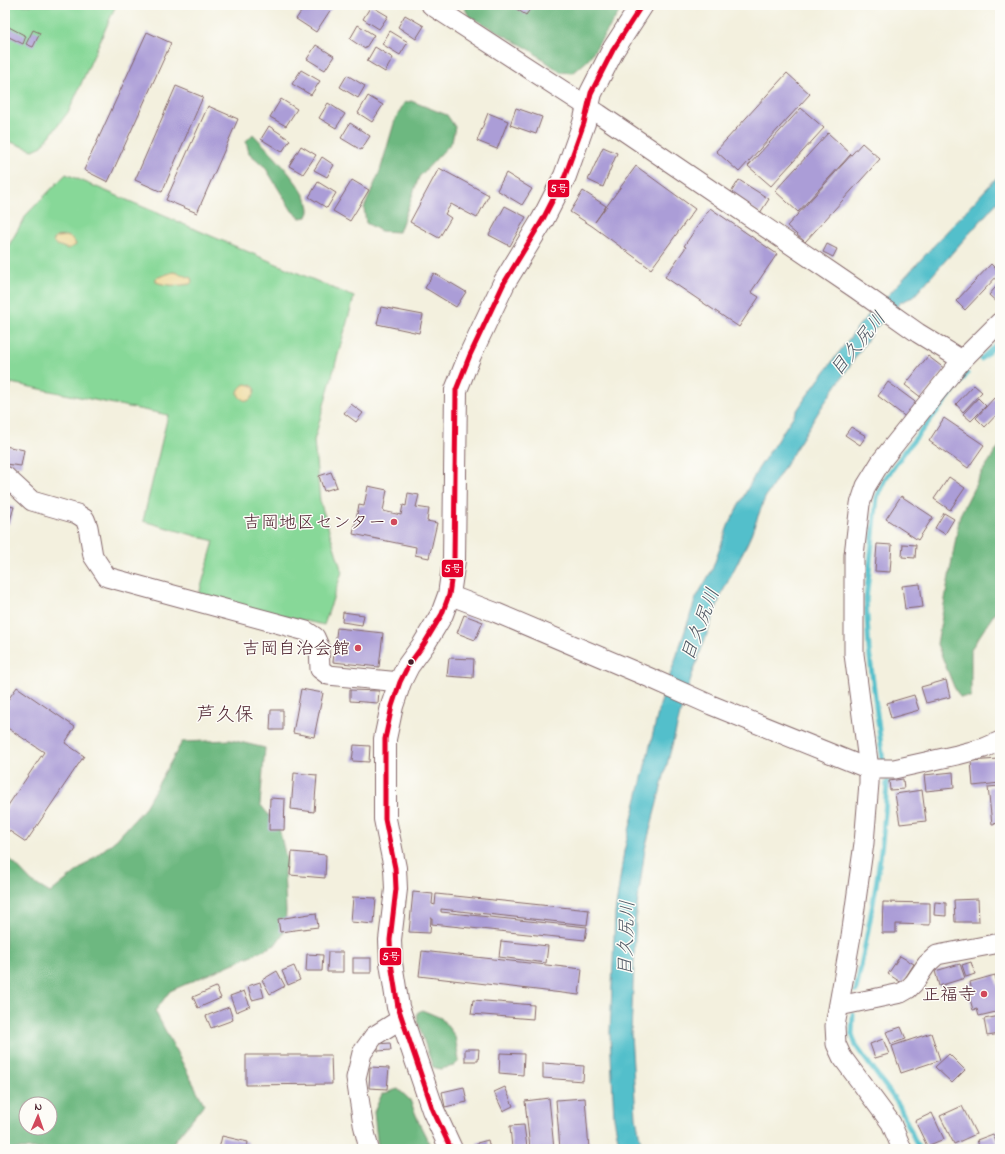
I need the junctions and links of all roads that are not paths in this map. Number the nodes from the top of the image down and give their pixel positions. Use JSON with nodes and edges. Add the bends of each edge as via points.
{"nodes":[{"id":1,"x":431,"y":5,"type":"edge"},
{"id":2,"x":642,"y":5,"type":"edge"},
{"id":3,"x":587,"y":107,"type":"junction"},
{"id":4,"x":1000,"y":322,"type":"edge"},
{"id":5,"x":962,"y":360,"type":"junction"},
{"id":6,"x":5,"y":476,"type":"edge"},
{"id":7,"x":449,"y":595,"type":"junction"},
{"id":8,"x":400,"y":682,"type":"junction"},
{"id":9,"x":1000,"y":741,"type":"edge"},
{"id":10,"x":869,"y":769,"type":"junction"},
{"id":11,"x":1000,"y":943,"type":"edge"},
{"id":12,"x":839,"y":1006,"type":"junction"},
{"id":13,"x":400,"y":1018,"type":"junction"},
{"id":14,"x":369,"y":1149,"type":"edge"},
{"id":15,"x":451,"y":1149,"type":"edge"},
{"id":16,"x":902,"y":1149,"type":"edge"}],
"edges":[{"from":1,"to":3,"type":"street"},
{"from":2,"to":3,"type":"street","via":[[613,50],[590,93]]},
{"from":3,"to":5,"type":"street"},
{"from":3,"to":7,"type":"street","via":[[584,123],[565,176],[504,283],[456,390],[454,560]]},
{"from":4,"to":5,"type":"street"},
{"from":5,"to":10,"type":"street","via":[[882,460],[866,486],[860,504],[854,555],[854,654]]},
{"from":6,"to":8,"type":"street","via":[[32,501],[77,514],[85,520],[93,556],[107,577],[306,631],[315,637],[319,646],[320,669],[328,675]]},
{"from":7,"to":8,"type":"street","via":[[442,614]]},
{"from":7,"to":10,"type":"street"},
{"from":8,"to":13,"type":"street","via":[[384,739],[385,819],[395,868],[396,889],[390,940],[391,963]]},
{"from":9,"to":10,"type":"street","via":[[984,748],[894,769]]},
{"from":10,"to":12,"type":"street","via":[[864,843]]},
{"from":11,"to":12,"type":"street","via":[[937,956],[927,964],[914,983],[901,993]]},
{"from":12,"to":16,"type":"street","via":[[835,1026],[836,1044],[842,1057],[891,1123]]},
{"from":13,"to":14,"type":"street","via":[[374,1036],[362,1053],[356,1078],[362,1124]]},
{"from":13,"to":15,"type":"street","via":[[433,1110]]}]}
